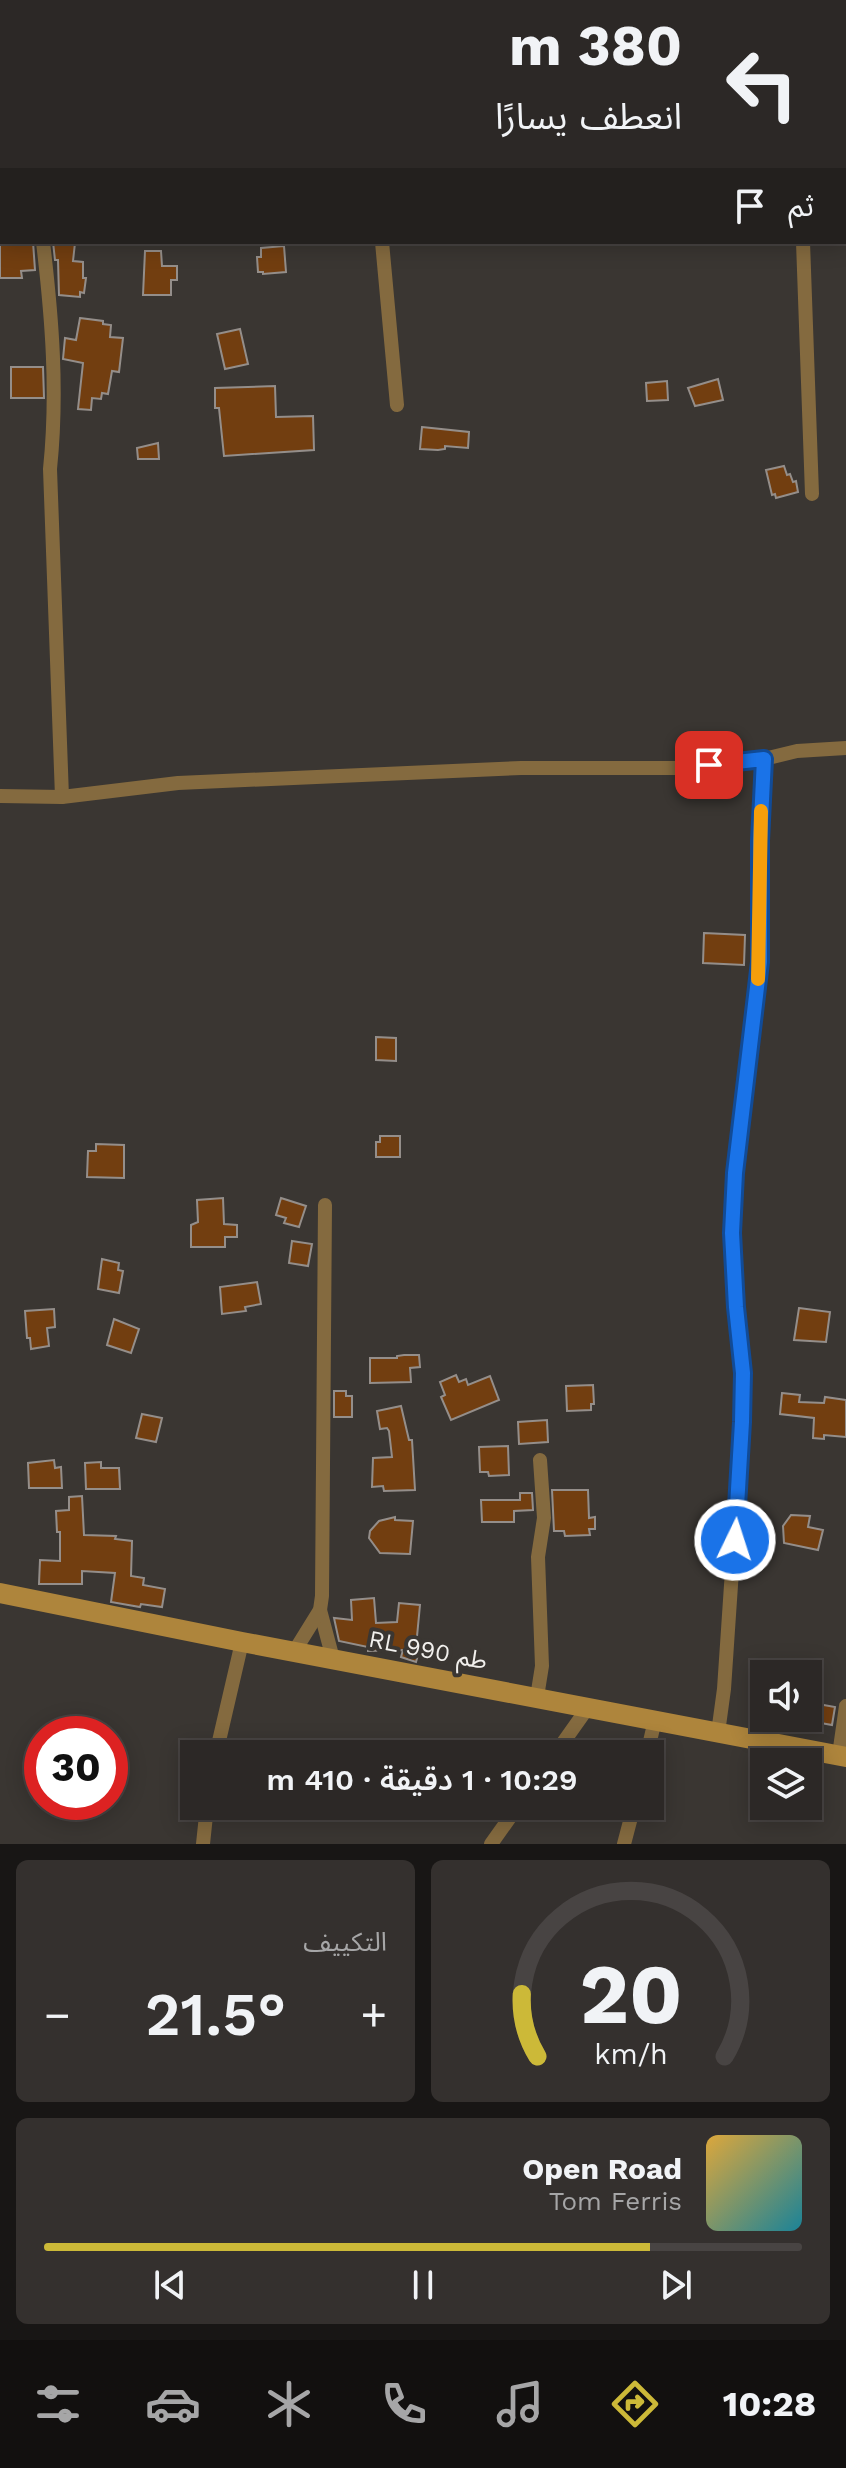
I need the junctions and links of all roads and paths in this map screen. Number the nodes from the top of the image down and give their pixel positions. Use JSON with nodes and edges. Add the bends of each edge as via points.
{"nodes":[{"id":1,"x":43,"y":244,"type":"edge"},
{"id":2,"x":382,"y":244,"type":"edge"},
{"id":3,"x":803,"y":244,"type":"edge"},
{"id":4,"x":397,"y":405,"type":"dead end"},
{"id":5,"x":812,"y":494,"type":"dead end"},
{"id":6,"x":846,"y":748,"type":"edge"},
{"id":7,"x":764,"y":759,"type":"junction"},
{"id":8,"x":0,"y":796,"type":"edge"},
{"id":9,"x":62,"y":797,"type":"junction"},
{"id":10,"x":325,"y":1205,"type":"dead end"},
{"id":11,"x":540,"y":1460,"type":"dead end"},
{"id":12,"x":0,"y":1593,"type":"edge"},
{"id":13,"x":320,"y":1610,"type":"junction"},
{"id":14,"x":242,"y":1642,"type":"junction"},
{"id":15,"x":294,"y":1652,"type":"junction"},
{"id":16,"x":333,"y":1659,"type":"junction"},
{"id":17,"x":537,"y":1697,"type":"junction"},
{"id":18,"x":589,"y":1706,"type":"junction"},
{"id":19,"x":846,"y":1706,"type":"edge"},
{"id":20,"x":655,"y":1720,"type":"junction"},
{"id":21,"x":718,"y":1733,"type":"junction"},
{"id":22,"x":219,"y":1740,"type":"edge"},
{"id":23,"x":565,"y":1740,"type":"edge"},
{"id":24,"x":650,"y":1740,"type":"edge"},
{"id":25,"x":843,"y":1756,"type":"edge"},
{"id":26,"x":206,"y":1820,"type":"edge"},
{"id":27,"x":508,"y":1820,"type":"edge"},
{"id":28,"x":630,"y":1820,"type":"edge"},
{"id":29,"x":203,"y":1844,"type":"edge"},
{"id":30,"x":491,"y":1844,"type":"edge"},
{"id":31,"x":624,"y":1844,"type":"edge"}],
"edges":[{"from":1,"to":9,"type":"street","via":[[52,318],[55,416],[50,469]]},
{"from":2,"to":4,"type":"street"},
{"from":3,"to":5,"type":"street"},
{"from":6,"to":7,"type":"street"},
{"from":7,"to":9,"type":"street","via":[[681,768],[521,768],[178,783]]},
{"from":7,"to":21,"type":"street","via":[[760,962],[732,1233],[742,1422]]},
{"from":8,"to":9,"type":"street"},
{"from":10,"to":13,"type":"street"},
{"from":11,"to":17,"type":"street","via":[[544,1518],[538,1557],[542,1666]]},
{"from":12,"to":14,"type":"street","name":"RL طم 990"},
{"from":13,"to":15,"type":"street"},
{"from":13,"to":16,"type":"street"},
{"from":14,"to":15,"type":"street","name":"RL طم 990"},
{"from":14,"to":22,"type":"street"},
{"from":15,"to":16,"type":"street","name":"RL طم 990"},
{"from":16,"to":17,"type":"street","name":"RL طم 990"},
{"from":17,"to":18,"type":"street","name":"RL طم 990"},
{"from":18,"to":20,"type":"street","name":"RL طم 990"},
{"from":18,"to":23,"type":"street"},
{"from":19,"to":25,"type":"street"},
{"from":20,"to":21,"type":"street","name":"RL طم 990"},
{"from":20,"to":24,"type":"street"},
{"from":21,"to":25,"type":"street","name":"RL طم 990"},
{"from":26,"to":29,"type":"street"},
{"from":27,"to":30,"type":"street"},
{"from":28,"to":31,"type":"street"}]}
